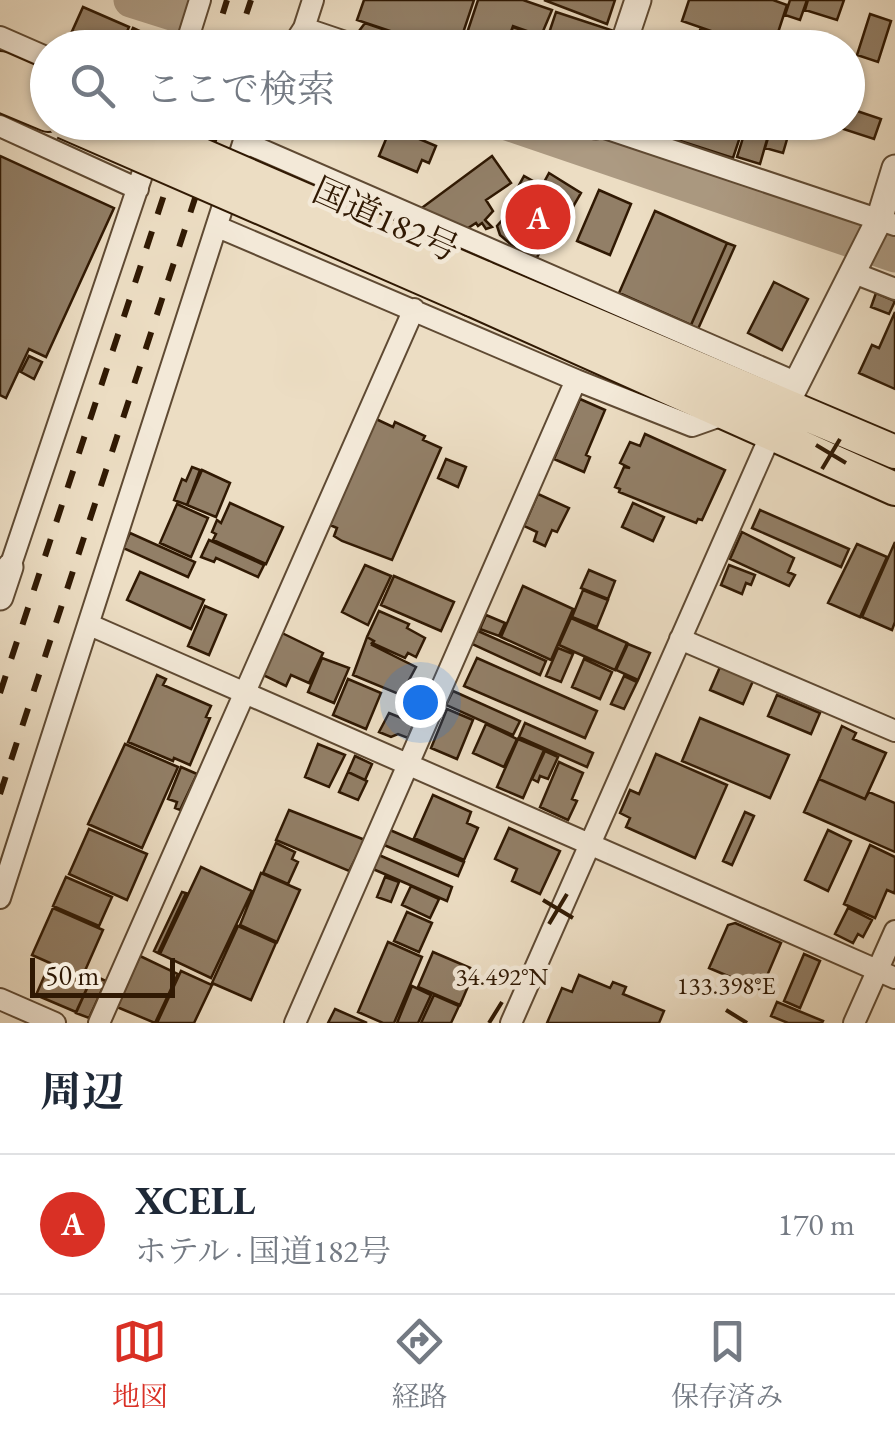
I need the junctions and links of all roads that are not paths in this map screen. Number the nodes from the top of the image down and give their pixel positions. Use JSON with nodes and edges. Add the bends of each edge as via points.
{"nodes":[{"id":1,"x":314,"y":0,"type":"edge"},
{"id":2,"x":638,"y":0,"type":"edge"},
{"id":3,"x":200,"y":1,"type":"edge"},
{"id":4,"x":191,"y":30,"type":"edge"},
{"id":5,"x":301,"y":30,"type":"edge"},
{"id":6,"x":628,"y":30,"type":"edge"},
{"id":7,"x":0,"y":37,"type":"edge"},
{"id":8,"x":30,"y":50,"type":"edge"},
{"id":9,"x":0,"y":68,"type":"edge"},
{"id":10,"x":30,"y":80,"type":"edge"},
{"id":11,"x":0,"y":94,"type":"edge"},
{"id":12,"x":30,"y":107,"type":"edge"},
{"id":13,"x":0,"y":126,"type":"edge"},
{"id":14,"x":30,"y":139,"type":"edge"},
{"id":15,"x":31,"y":140,"type":"edge"},
{"id":16,"x":109,"y":140,"type":"edge"},
{"id":17,"x":153,"y":140,"type":"edge"},
{"id":18,"x":164,"y":140,"type":"edge"},
{"id":19,"x":245,"y":140,"type":"edge"},
{"id":20,"x":263,"y":140,"type":"edge"},
{"id":21,"x":640,"y":140,"type":"edge"},
{"id":22,"x":895,"y":168,"type":"edge"},
{"id":23,"x":138,"y":188,"type":"junction"},
{"id":24,"x":883,"y":225,"type":"edge"},
{"id":25,"x":218,"y":227,"type":"junction"},
{"id":26,"x":856,"y":269,"type":"junction"},
{"id":27,"x":477,"y":288,"type":"junction"},
{"id":28,"x":895,"y":289,"type":"edge"},
{"id":29,"x":414,"y":308,"type":"junction"},
{"id":30,"x":576,"y":380,"type":"junction"},
{"id":31,"x":784,"y":407,"type":"junction"},
{"id":32,"x":726,"y":414,"type":"junction"},
{"id":33,"x":895,"y":452,"type":"edge"},
{"id":34,"x":895,"y":489,"type":"edge"},
{"id":35,"x":10,"y":567,"type":"joint"},
{"id":36,"x":0,"y":597,"type":"edge"},
{"id":37,"x":90,"y":625,"type":"junction"},
{"id":38,"x":680,"y":639,"type":"junction"},
{"id":39,"x":245,"y":694,"type":"junction"},
{"id":40,"x":895,"y":731,"type":"edge"},
{"id":41,"x":408,"y":767,"type":"junction"},
{"id":42,"x":590,"y":844,"type":"junction"},
{"id":43,"x":0,"y":898,"type":"edge"},
{"id":44,"x":895,"y":931,"type":"edge"},
{"id":45,"x":886,"y":974,"type":"edge"},
{"id":46,"x":0,"y":1000,"type":"edge"},
{"id":47,"x":55,"y":1023,"type":"edge"},
{"id":48,"x":98,"y":1023,"type":"edge"},
{"id":49,"x":295,"y":1023,"type":"edge"},
{"id":50,"x":511,"y":1023,"type":"edge"},
{"id":51,"x":854,"y":1023,"type":"edge"}],
"edges":[{"from":1,"to":5,"type":"street"},
{"from":2,"to":6,"type":"street"},
{"from":3,"to":4,"type":"street"},
{"from":7,"to":8,"type":"street"},
{"from":9,"to":10,"type":"highway"},
{"from":11,"to":12,"type":"highway"},
{"from":13,"to":14,"type":"street"},
{"from":15,"to":23,"type":"street"},
{"from":16,"to":27,"type":"highway","name":"国道182号","bridge":true},
{"from":17,"to":23,"type":"street"},
{"from":18,"to":27,"type":"highway","name":"国道182号","bridge":true},
{"from":19,"to":25,"type":"street"},
{"from":20,"to":31,"type":"street"},
{"from":21,"to":24,"type":"street"},
{"from":22,"to":24,"type":"street"},
{"from":23,"to":35,"type":"street"},
{"from":24,"to":26,"type":"street"},
{"from":25,"to":29,"type":"street"},
{"from":25,"to":37,"type":"street"},
{"from":26,"to":28,"type":"street"},
{"from":26,"to":31,"type":"street"},
{"from":27,"to":31,"type":"highway","name":"国道182号"},
{"from":27,"to":32,"type":"highway","name":"国道182号"},
{"from":29,"to":30,"type":"street"},
{"from":29,"to":39,"type":"street"},
{"from":30,"to":32,"type":"street","via":[[692,426]]},
{"from":30,"to":41,"type":"street"},
{"from":31,"to":32,"type":"highway","name":"国道182号"},
{"from":31,"to":33,"type":"highway","name":"国道182号"},
{"from":31,"to":34,"type":"highway","name":"国道182号"},
{"from":31,"to":38,"type":"street"},
{"from":35,"to":36,"type":"street"},
{"from":37,"to":39,"type":"street"},
{"from":37,"to":43,"type":"street"},
{"from":38,"to":40,"type":"street"},
{"from":38,"to":42,"type":"street"},
{"from":39,"to":41,"type":"street"},
{"from":39,"to":48,"type":"street"},
{"from":41,"to":42,"type":"street"},
{"from":41,"to":49,"type":"street"},
{"from":42,"to":45,"type":"street"},
{"from":42,"to":50,"type":"street"},
{"from":44,"to":45,"type":"street"},
{"from":45,"to":51,"type":"street"},
{"from":46,"to":47,"type":"street"}]}
